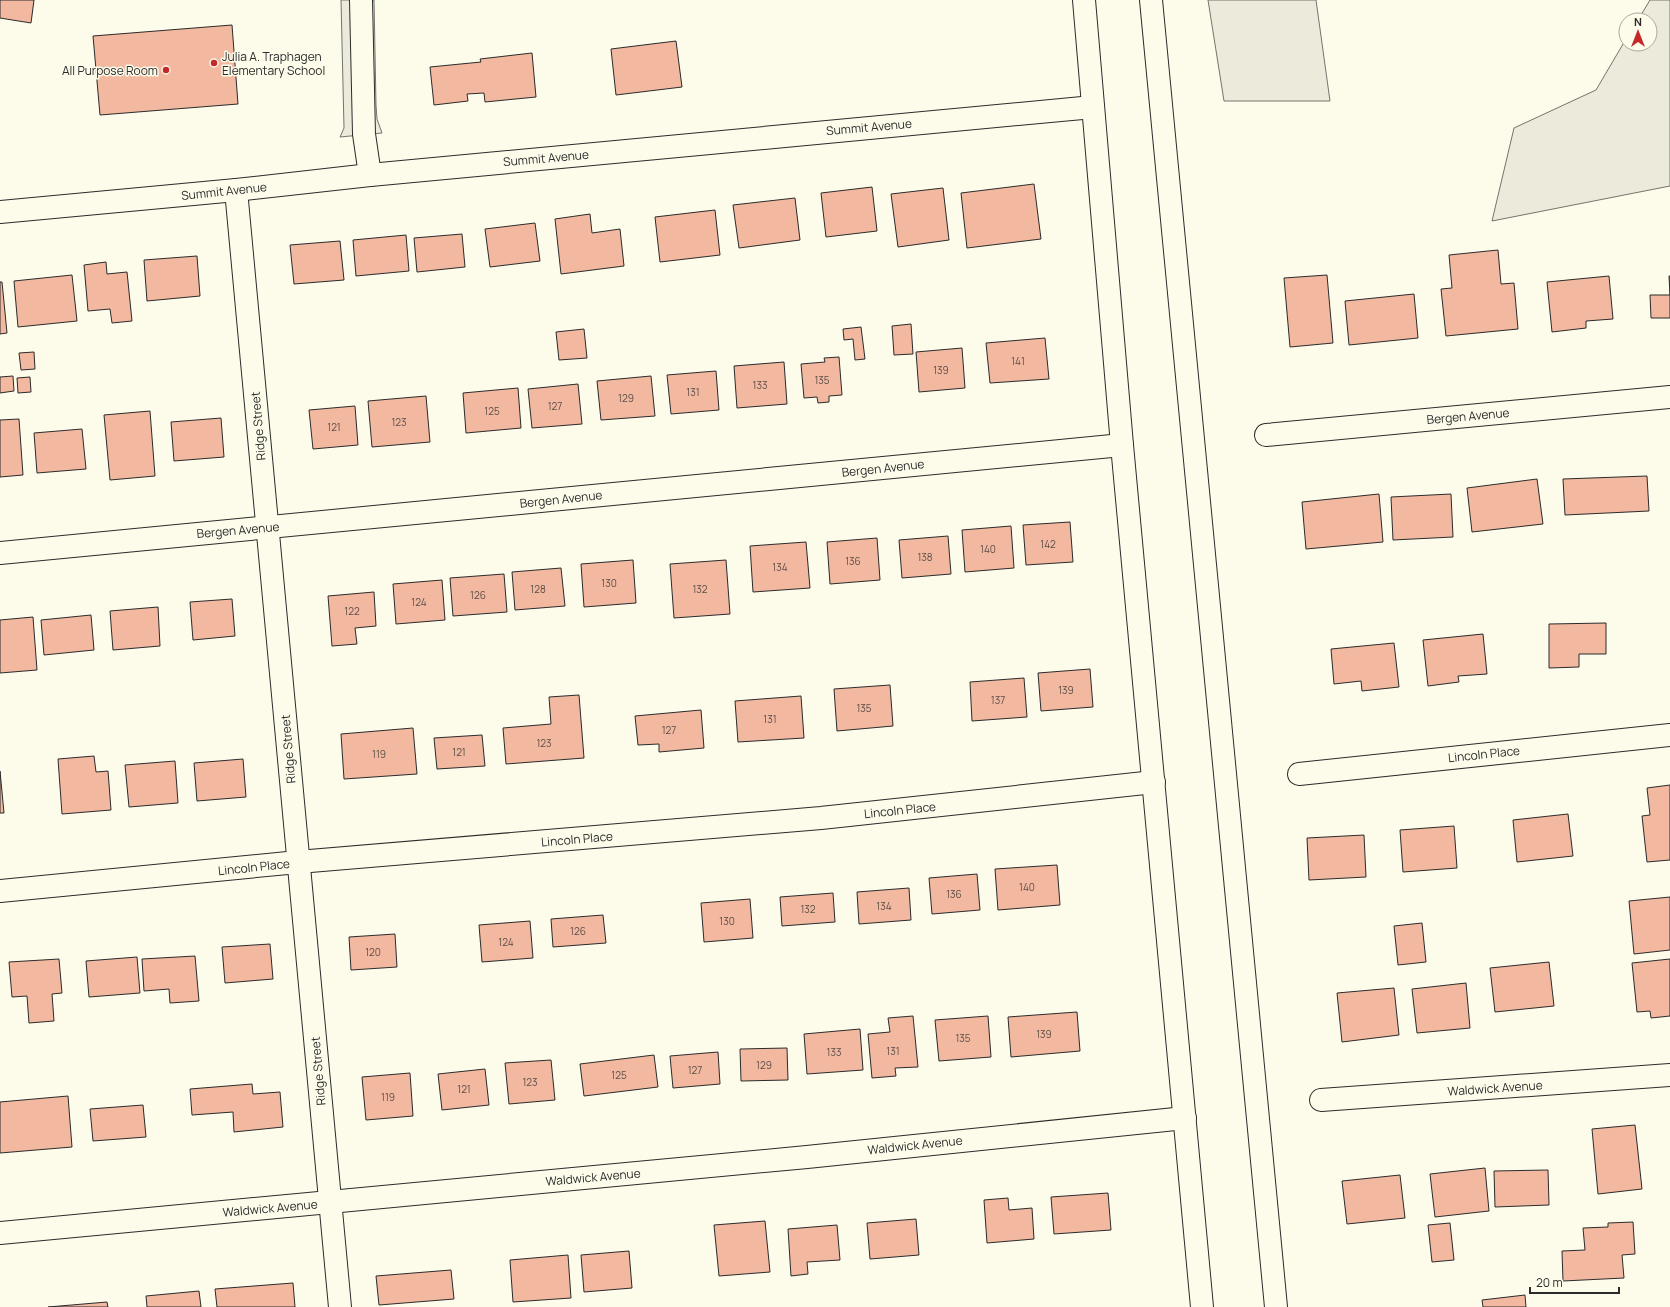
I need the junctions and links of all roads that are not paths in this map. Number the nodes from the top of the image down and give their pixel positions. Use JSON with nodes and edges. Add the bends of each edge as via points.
{"nodes":[{"id":1,"x":361,"y":0,"type":"edge"},
{"id":2,"x":1084,"y":0,"type":"edge"},
{"id":3,"x":1151,"y":0,"type":"edge"},
{"id":4,"x":1093,"y":107,"type":"junction"},
{"id":5,"x":370,"y":175,"type":"junction"},
{"id":6,"x":236,"y":190,"type":"junction"},
{"id":7,"x":0,"y":212,"type":"edge"},
{"id":8,"x":1670,"y":397,"type":"edge"},
{"id":9,"x":1266,"y":435,"type":"dead end"},
{"id":10,"x":1122,"y":445,"type":"junction"},
{"id":11,"x":268,"y":528,"type":"junction"},
{"id":12,"x":0,"y":553,"type":"edge"},
{"id":13,"x":1670,"y":735,"type":"edge"},
{"id":14,"x":1299,"y":774,"type":"dead end"},
{"id":15,"x":1154,"y":782,"type":"junction"},
{"id":16,"x":298,"y":862,"type":"junction"},
{"id":17,"x":0,"y":891,"type":"edge"},
{"id":18,"x":1670,"y":1075,"type":"edge"},
{"id":19,"x":1321,"y":1100,"type":"dead end"},
{"id":20,"x":1185,"y":1118,"type":"junction"},
{"id":21,"x":330,"y":1202,"type":"junction"},
{"id":22,"x":0,"y":1233,"type":"edge"},
{"id":23,"x":340,"y":1307,"type":"edge"},
{"id":24,"x":1202,"y":1307,"type":"edge"},
{"id":25,"x":1276,"y":1307,"type":"edge"}],
"edges":[{"from":1,"to":5,"type":"main road","via":[[364,134]]},
{"from":2,"to":4,"type":"main road"},
{"from":3,"to":25,"type":"main road"},
{"from":4,"to":5,"type":"main road","name":"Summit Avenue"},
{"from":4,"to":10,"type":"main road"},
{"from":5,"to":6,"type":"main road","name":"Summit Avenue"},
{"from":6,"to":7,"type":"main road","name":"Summit Avenue"},
{"from":6,"to":11,"type":"main road","name":"Ridge Street"},
{"from":8,"to":9,"type":"main road","name":"Bergen Avenue"},
{"from":10,"to":11,"type":"main road","name":"Bergen Avenue"},
{"from":10,"to":15,"type":"main road"},
{"from":11,"to":12,"type":"main road","name":"Bergen Avenue"},
{"from":11,"to":16,"type":"main road","name":"Ridge Street"},
{"from":13,"to":14,"type":"main road","name":"Lincoln Place"},
{"from":15,"to":16,"type":"main road","name":"Lincoln Place","via":[[821,818]]},
{"from":15,"to":20,"type":"main road"},
{"from":16,"to":17,"type":"main road","name":"Lincoln Place"},
{"from":16,"to":21,"type":"main road","name":"Ridge Street"},
{"from":18,"to":19,"type":"main road","name":"Waldwick Avenue"},
{"from":20,"to":21,"type":"main road","name":"Waldwick Avenue","via":[[800,1158]]},
{"from":20,"to":24,"type":"main road"},
{"from":21,"to":22,"type":"main road","name":"Waldwick Avenue"},
{"from":21,"to":23,"type":"main road","name":"Ridge Street"}]}
